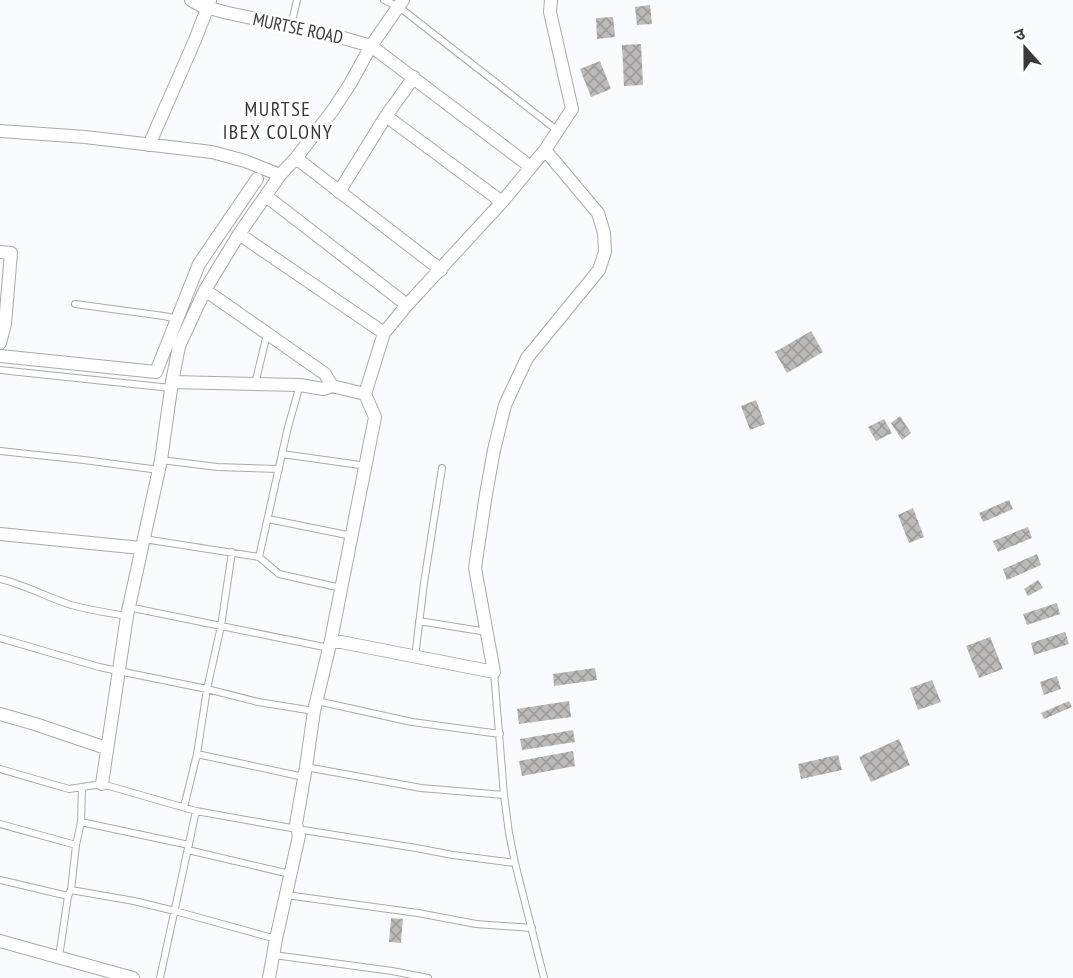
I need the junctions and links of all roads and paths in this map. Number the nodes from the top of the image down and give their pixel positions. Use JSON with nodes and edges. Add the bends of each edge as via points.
{"nodes":[{"id":1,"x":191,"y":0,"type":"edge"},
{"id":2,"x":297,"y":0,"type":"edge"},
{"id":3,"x":384,"y":0,"type":"edge"},
{"id":4,"x":551,"y":0,"type":"edge"},
{"id":5,"x":401,"y":3,"type":"edge"},
{"id":6,"x":209,"y":4,"type":"edge"},
{"id":7,"x":291,"y":27,"type":"junction"},
{"id":8,"x":371,"y":46,"type":"junction"},
{"id":9,"x":414,"y":77,"type":"junction"},
{"id":10,"x":386,"y":116,"type":"junction"},
{"id":11,"x":0,"y":131,"type":"edge"},
{"id":12,"x":558,"y":131,"type":"junction"},
{"id":13,"x":149,"y":145,"type":"junction"},
{"id":14,"x":545,"y":150,"type":"junction"},
{"id":15,"x":296,"y":158,"type":"junction"},
{"id":16,"x":531,"y":167,"type":"junction"},
{"id":17,"x":280,"y":175,"type":"junction"},
{"id":18,"x":257,"y":179,"type":"dead end"},
{"id":19,"x":339,"y":192,"type":"junction"},
{"id":20,"x":266,"y":196,"type":"junction"},
{"id":21,"x":502,"y":202,"type":"junction"},
{"id":22,"x":239,"y":234,"type":"junction"},
{"id":23,"x":0,"y":252,"type":"edge"},
{"id":24,"x":441,"y":270,"type":"junction"},
{"id":25,"x":4,"y":275,"type":"edge"},
{"id":26,"x":205,"y":290,"type":"junction"},
{"id":27,"x":3,"y":300,"type":"edge"},
{"id":28,"x":75,"y":304,"type":"dead end"},
{"id":29,"x":407,"y":305,"type":"junction"},
{"id":30,"x":177,"y":319,"type":"junction"},
{"id":31,"x":3,"y":324,"type":"edge"},
{"id":32,"x":384,"y":333,"type":"junction"},
{"id":33,"x":267,"y":334,"type":"junction"},
{"id":34,"x":0,"y":343,"type":"edge"},
{"id":35,"x":0,"y":356,"type":"edge"},
{"id":36,"x":0,"y":370,"type":"edge"},
{"id":37,"x":255,"y":384,"type":"junction"},
{"id":38,"x":172,"y":385,"type":"junction"},
{"id":39,"x":300,"y":385,"type":"junction"},
{"id":40,"x":332,"y":386,"type":"junction"},
{"id":41,"x":365,"y":394,"type":"junction"},
{"id":42,"x":0,"y":451,"type":"edge"},
{"id":43,"x":282,"y":454,"type":"junction"},
{"id":44,"x":160,"y":465,"type":"junction"},
{"id":45,"x":367,"y":466,"type":"junction"},
{"id":46,"x":442,"y":468,"type":"dead end"},
{"id":47,"x":279,"y":469,"type":"junction"},
{"id":48,"x":268,"y":519,"type":"junction"},
{"id":49,"x":0,"y":534,"type":"edge"},
{"id":50,"x":352,"y":536,"type":"junction"},
{"id":51,"x":142,"y":544,"type":"junction"},
{"id":52,"x":232,"y":552,"type":"junction"},
{"id":53,"x":259,"y":556,"type":"junction"},
{"id":54,"x":0,"y":579,"type":"edge"},
{"id":55,"x":341,"y":588,"type":"junction"},
{"id":56,"x":127,"y":612,"type":"junction"},
{"id":57,"x":419,"y":621,"type":"junction"},
{"id":58,"x":221,"y":626,"type":"junction"},
{"id":59,"x":488,"y":632,"type":"junction"},
{"id":60,"x":0,"y":638,"type":"edge"},
{"id":61,"x":330,"y":644,"type":"junction"},
{"id":62,"x":415,"y":657,"type":"junction"},
{"id":63,"x":118,"y":671,"type":"junction"},
{"id":64,"x":494,"y":672,"type":"junction"},
{"id":65,"x":207,"y":689,"type":"junction"},
{"id":66,"x":315,"y":706,"type":"junction"},
{"id":67,"x":0,"y":714,"type":"edge"},
{"id":68,"x":500,"y":734,"type":"junction"},
{"id":69,"x":106,"y":748,"type":"junction"},
{"id":70,"x":197,"y":754,"type":"junction"},
{"id":71,"x":0,"y":769,"type":"edge"},
{"id":72,"x":305,"y":772,"type":"junction"},
{"id":73,"x":102,"y":784,"type":"junction"},
{"id":74,"x":82,"y":787,"type":"junction"},
{"id":75,"x":504,"y":795,"type":"junction"},
{"id":76,"x":184,"y":807,"type":"junction"},
{"id":77,"x":196,"y":811,"type":"junction"},
{"id":78,"x":81,"y":822,"type":"junction"},
{"id":79,"x":0,"y":824,"type":"edge"},
{"id":80,"x":297,"y":829,"type":"junction"},
{"id":81,"x":76,"y":845,"type":"junction"},
{"id":82,"x":189,"y":847,"type":"junction"},
{"id":83,"x":514,"y":863,"type":"junction"},
{"id":84,"x":290,"y":874,"type":"junction"},
{"id":85,"x":0,"y":880,"type":"edge"},
{"id":86,"x":69,"y":893,"type":"junction"},
{"id":87,"x":286,"y":895,"type":"junction"},
{"id":88,"x":175,"y":911,"type":"junction"},
{"id":89,"x":532,"y":928,"type":"junction"},
{"id":90,"x":276,"y":939,"type":"junction"},
{"id":91,"x":0,"y":941,"type":"edge"},
{"id":92,"x":273,"y":955,"type":"junction"},
{"id":93,"x":59,"y":957,"type":"junction"},
{"id":94,"x":133,"y":978,"type":"edge"},
{"id":95,"x":160,"y":978,"type":"edge"},
{"id":96,"x":269,"y":978,"type":"edge"},
{"id":97,"x":428,"y":978,"type":"edge"},
{"id":98,"x":544,"y":978,"type":"edge"}],
"edges":[{"from":1,"to":6,"type":"street","name":"MURTSE ROAD"},
{"from":2,"to":7,"type":"lane"},
{"from":3,"to":5,"type":"lane"},
{"from":4,"to":12,"type":"street","via":[[550,12],[572,109]]},
{"from":5,"to":8,"type":"street"},
{"from":5,"to":12,"type":"lane"},
{"from":6,"to":7,"type":"street","name":"MURTSE ROAD","via":[[228,13]]},
{"from":6,"to":13,"type":"street"},
{"from":7,"to":8,"type":"street","name":"MURTSE ROAD"},
{"from":8,"to":9,"type":"street","name":"MURTSE ROAD"},
{"from":8,"to":15,"type":"street","via":[[333,110]]},
{"from":9,"to":10,"type":"street"},
{"from":9,"to":16,"type":"street","name":"MURTSE ROAD"},
{"from":10,"to":19,"type":"street"},
{"from":10,"to":21,"type":"street"},
{"from":11,"to":13,"type":"street"},
{"from":12,"to":14,"type":"street"},
{"from":13,"to":17,"type":"street","via":[[212,152]]},
{"from":14,"to":16,"type":"street"},
{"from":14,"to":59,"type":"street","via":[[598,213],[605,252],[599,270],[527,358],[505,405],[475,568]]},
{"from":15,"to":17,"type":"street"},
{"from":15,"to":19,"type":"street"},
{"from":16,"to":21,"type":"street"},
{"from":17,"to":20,"type":"street"},
{"from":18,"to":30,"type":"street","via":[[199,264]]},
{"from":19,"to":24,"type":"street"},
{"from":20,"to":22,"type":"street"},
{"from":20,"to":29,"type":"street"},
{"from":21,"to":24,"type":"street"},
{"from":22,"to":26,"type":"street"},
{"from":22,"to":32,"type":"street"},
{"from":23,"to":25,"type":"street","via":[[11,253]]},
{"from":24,"to":29,"type":"street"},
{"from":25,"to":27,"type":"street"},
{"from":26,"to":33,"type":"street"},
{"from":26,"to":38,"type":"street","via":[[179,346]]},
{"from":27,"to":31,"type":"street"},
{"from":28,"to":30,"type":"lane"},
{"from":29,"to":32,"type":"street"},
{"from":30,"to":35,"type":"street","via":[[156,372]]},
{"from":31,"to":34,"type":"street"},
{"from":32,"to":41,"type":"street"},
{"from":33,"to":37,"type":"lane"},
{"from":33,"to":40,"type":"street","via":[[324,374]]},
{"from":36,"to":38,"type":"lane"},
{"from":37,"to":38,"type":"street"},
{"from":37,"to":39,"type":"street"},
{"from":38,"to":44,"type":"street"},
{"from":39,"to":40,"type":"street","via":[[322,389]]},
{"from":39,"to":43,"type":"lane"},
{"from":40,"to":41,"type":"street"},
{"from":41,"to":45,"type":"street","via":[[375,417]]},
{"from":42,"to":44,"type":"lane"},
{"from":43,"to":45,"type":"lane"},
{"from":43,"to":47,"type":"lane"},
{"from":44,"to":47,"type":"lane"},
{"from":44,"to":51,"type":"street"},
{"from":45,"to":50,"type":"street"},
{"from":46,"to":57,"type":"lane"},
{"from":47,"to":48,"type":"lane"},
{"from":48,"to":50,"type":"lane"},
{"from":48,"to":53,"type":"lane"},
{"from":49,"to":51,"type":"street"},
{"from":50,"to":55,"type":"street"},
{"from":51,"to":52,"type":"lane"},
{"from":51,"to":56,"type":"street"},
{"from":52,"to":53,"type":"lane"},
{"from":52,"to":58,"type":"lane"},
{"from":53,"to":55,"type":"lane","via":[[279,574]]},
{"from":54,"to":56,"type":"lane","via":[[99,612]]},
{"from":55,"to":61,"type":"street"},
{"from":56,"to":58,"type":"lane"},
{"from":56,"to":63,"type":"street"},
{"from":57,"to":59,"type":"lane"},
{"from":57,"to":62,"type":"lane"},
{"from":58,"to":61,"type":"lane"},
{"from":58,"to":65,"type":"lane"},
{"from":59,"to":64,"type":"street"},
{"from":60,"to":63,"type":"lane"},
{"from":61,"to":62,"type":"street"},
{"from":61,"to":66,"type":"street"},
{"from":62,"to":64,"type":"street"},
{"from":63,"to":65,"type":"lane"},
{"from":63,"to":69,"type":"street"},
{"from":64,"to":68,"type":"lane"},
{"from":65,"to":66,"type":"lane","via":[[258,702]]},
{"from":65,"to":70,"type":"lane"},
{"from":66,"to":68,"type":"lane"},
{"from":66,"to":72,"type":"street"},
{"from":67,"to":69,"type":"street"},
{"from":68,"to":75,"type":"lane"},
{"from":69,"to":73,"type":"street"},
{"from":70,"to":72,"type":"lane"},
{"from":70,"to":76,"type":"lane"},
{"from":71,"to":74,"type":"lane","via":[[69,789]]},
{"from":72,"to":75,"type":"lane"},
{"from":72,"to":80,"type":"street"},
{"from":73,"to":74,"type":"lane"},
{"from":73,"to":76,"type":"lane"},
{"from":74,"to":78,"type":"lane"},
{"from":75,"to":83,"type":"lane"},
{"from":76,"to":77,"type":"lane"},
{"from":77,"to":80,"type":"lane"},
{"from":77,"to":82,"type":"lane"},
{"from":78,"to":81,"type":"lane"},
{"from":78,"to":82,"type":"lane"},
{"from":79,"to":81,"type":"lane"},
{"from":80,"to":83,"type":"lane"},
{"from":80,"to":84,"type":"street","via":[[299,836]]},
{"from":81,"to":86,"type":"lane"},
{"from":82,"to":84,"type":"lane"},
{"from":82,"to":88,"type":"lane"},
{"from":83,"to":89,"type":"lane"},
{"from":84,"to":87,"type":"street"},
{"from":85,"to":86,"type":"lane"},
{"from":86,"to":88,"type":"lane"},
{"from":86,"to":93,"type":"lane"},
{"from":87,"to":89,"type":"lane","via":[[476,924]]},
{"from":87,"to":90,"type":"street"},
{"from":88,"to":90,"type":"lane"},
{"from":88,"to":95,"type":"lane"},
{"from":89,"to":98,"type":"lane"},
{"from":90,"to":92,"type":"street"},
{"from":91,"to":93,"type":"street"},
{"from":92,"to":96,"type":"street"},
{"from":92,"to":97,"type":"lane"},
{"from":93,"to":94,"type":"street"}]}
